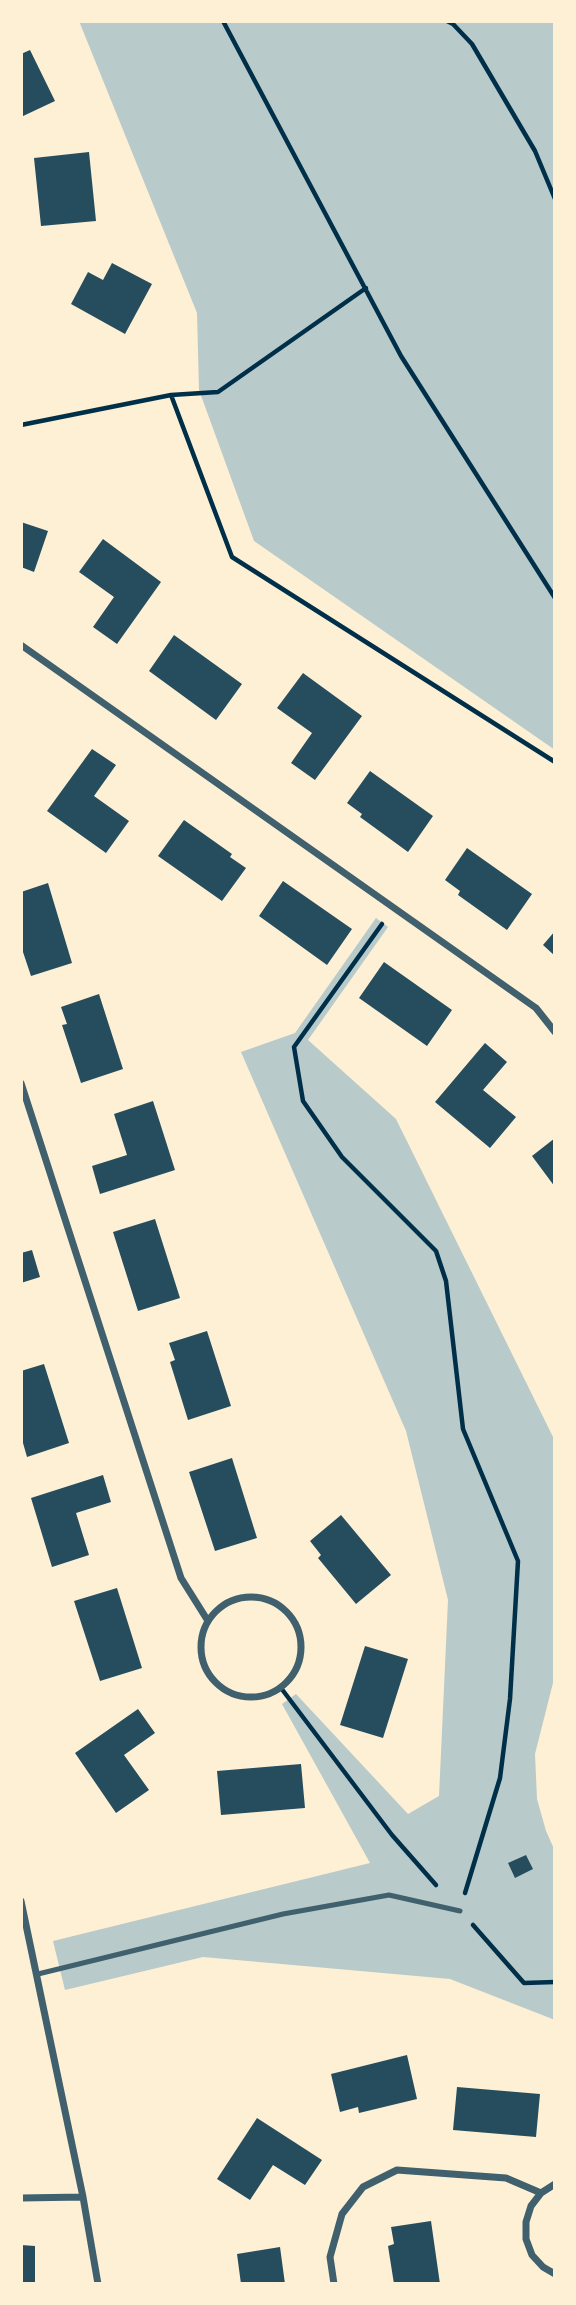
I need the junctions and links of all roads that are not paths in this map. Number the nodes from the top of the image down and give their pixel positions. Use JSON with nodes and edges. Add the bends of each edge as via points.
{"nodes":[{"id":1,"x":21,"y":645,"type":"edge"},
{"id":2,"x":555,"y":1032,"type":"edge"},
{"id":3,"x":21,"y":1083,"type":"edge"},
{"id":4,"x":208,"y":1621,"type":"junction"},
{"id":5,"x":21,"y":1901,"type":"edge"},
{"id":6,"x":460,"y":1911,"type":"road end"},
{"id":7,"x":38,"y":1974,"type":"junction"},
{"id":8,"x":555,"y":2184,"type":"edge"},
{"id":9,"x":541,"y":2193,"type":"junction"},
{"id":10,"x":83,"y":2197,"type":"junction"},
{"id":11,"x":21,"y":2198,"type":"edge"},
{"id":12,"x":555,"y":2274,"type":"edge"},
{"id":13,"x":98,"y":2284,"type":"edge"},
{"id":14,"x":334,"y":2284,"type":"edge"}],
"edges":[{"from":1,"to":2,"type":"street","via":[[536,1008]]},
{"from":3,"to":4,"type":"street","via":[[181,1578]]},
{"from":4,"to":4,"type":"street","via":[[232,1600],[248,1596],[279,1604],[299,1630],[302,1646],[292,1676],[281,1688],[248,1697],[217,1684],[201,1654],[201,1637]]},
{"from":5,"to":7,"type":"street"},
{"from":6,"to":7,"type":"lane","via":[[389,1895],[283,1914]]},
{"from":7,"to":10,"type":"street"},
{"from":8,"to":9,"type":"street"},
{"from":9,"to":12,"type":"street","via":[[531,2206],[526,2239],[532,2255]]},
{"from":9,"to":14,"type":"street","via":[[506,2178],[397,2170],[363,2188],[342,2214],[330,2257]]},
{"from":10,"to":11,"type":"street"},
{"from":10,"to":13,"type":"street"}]}
